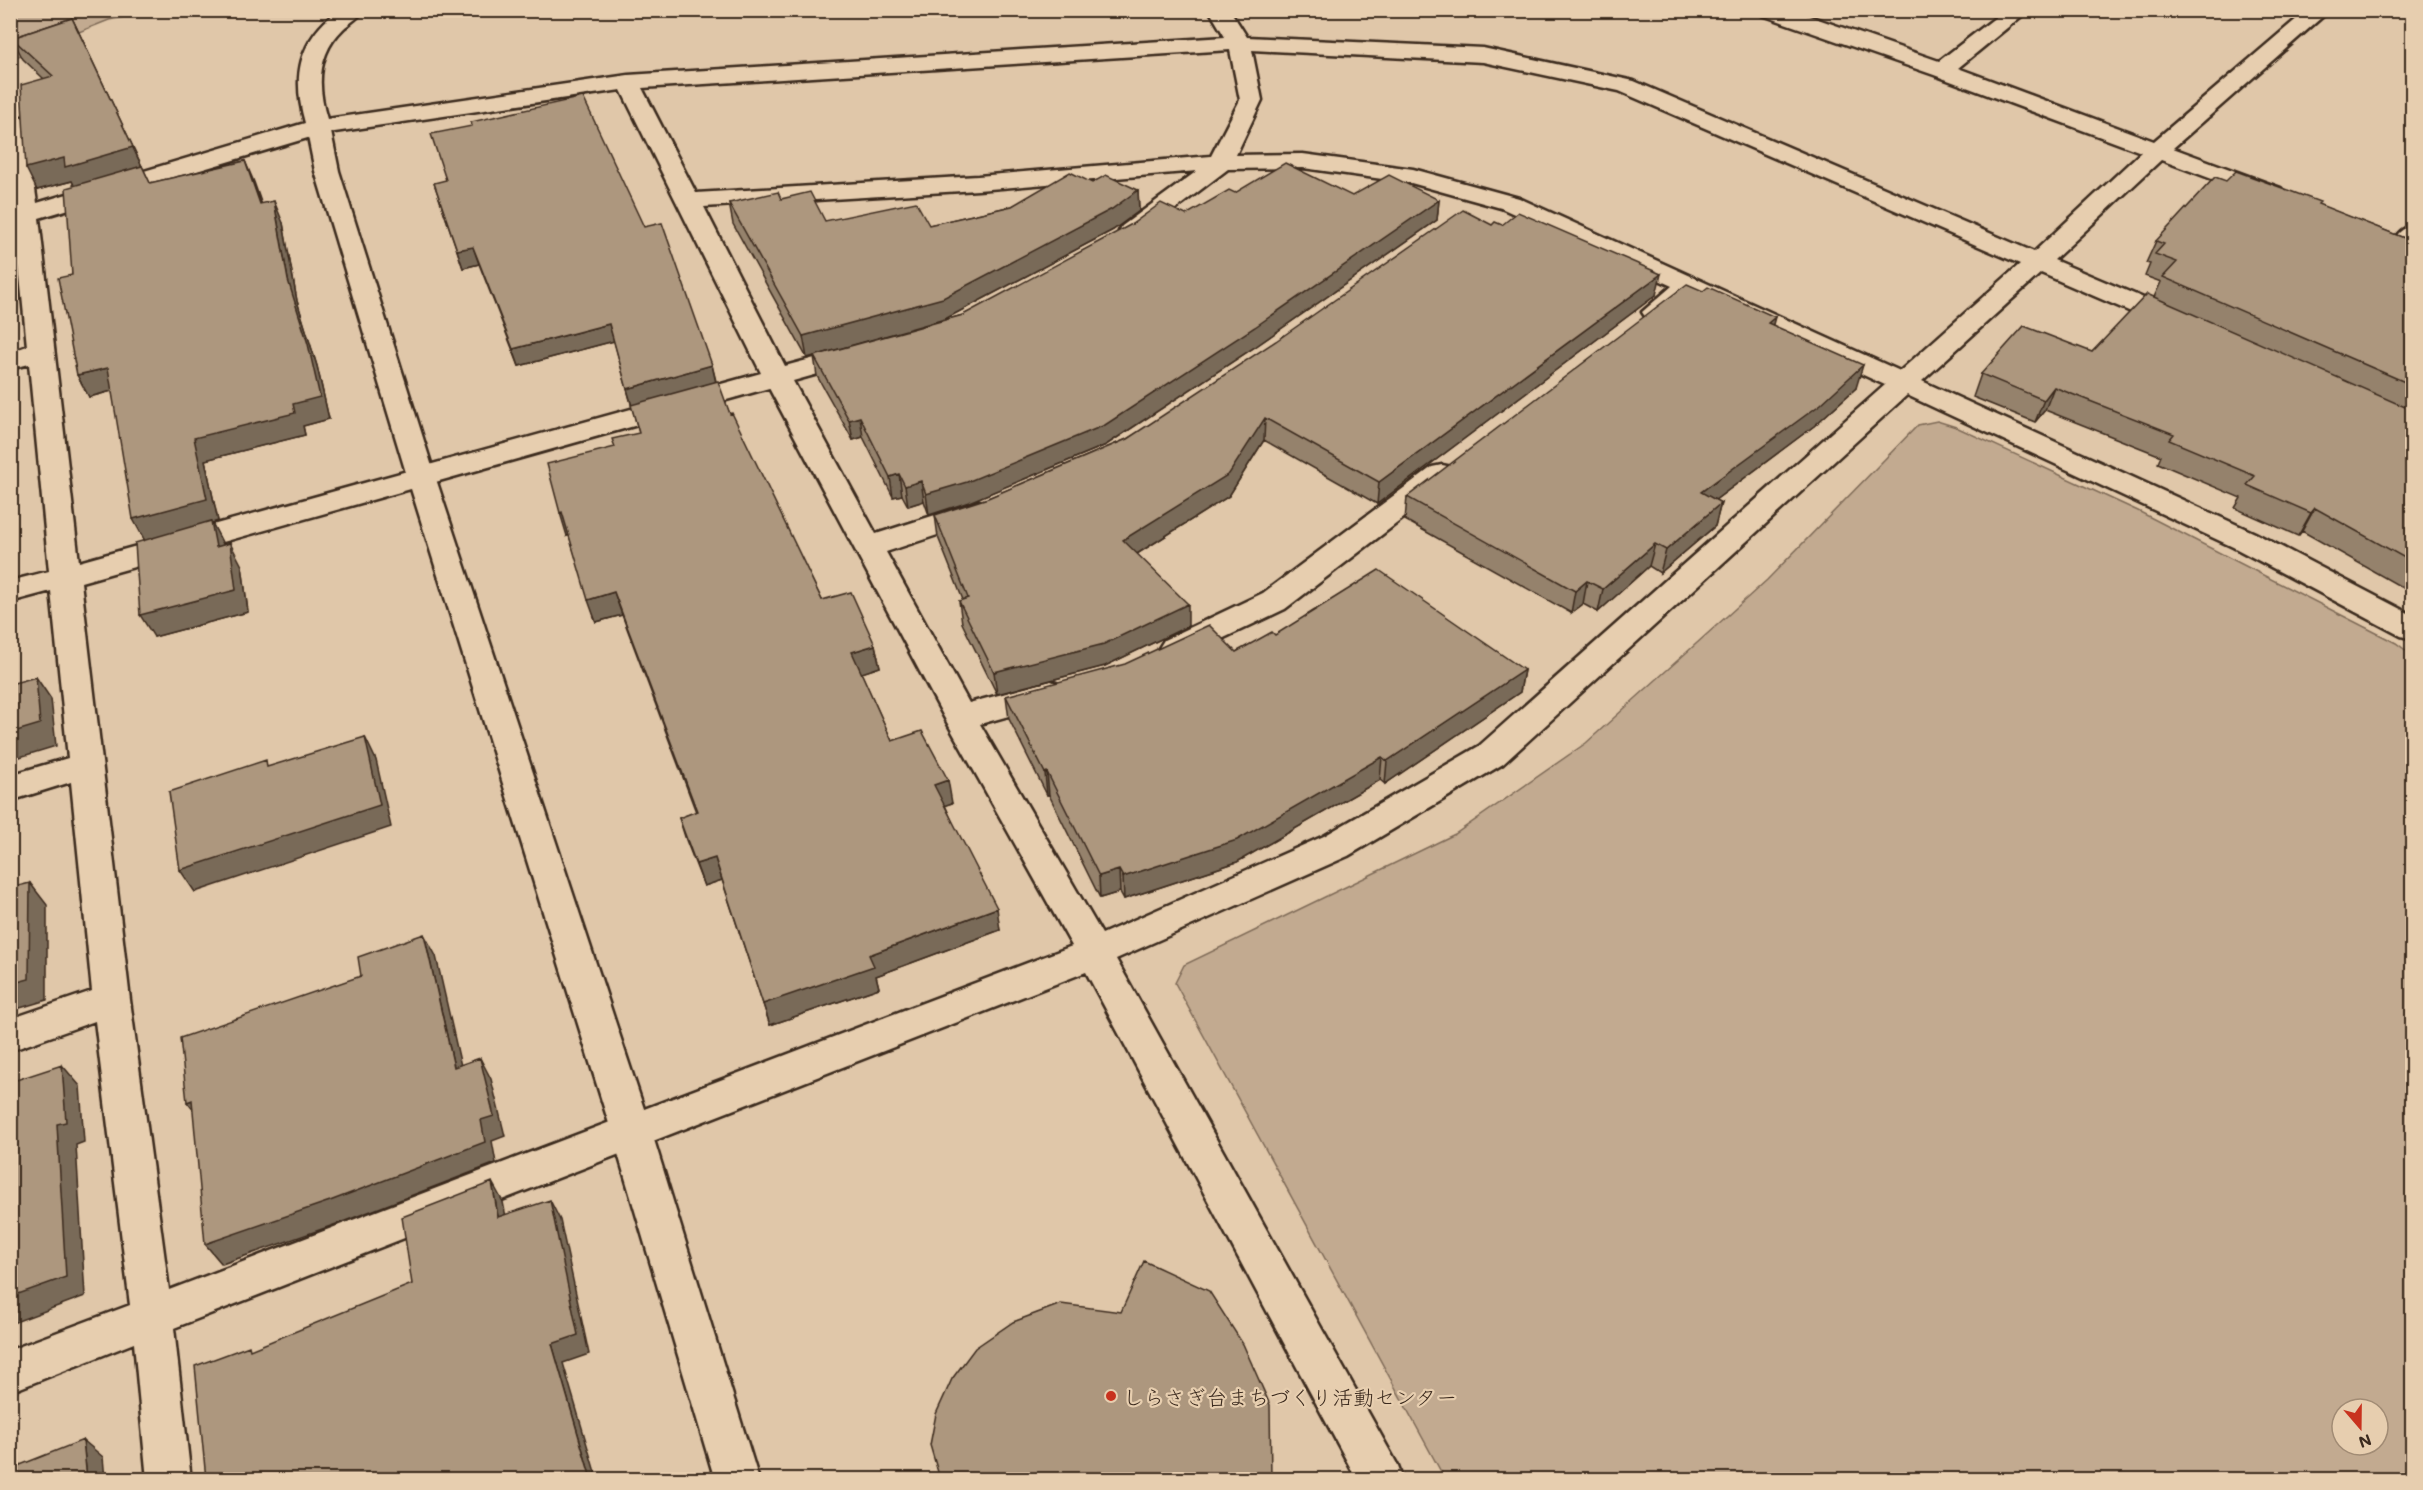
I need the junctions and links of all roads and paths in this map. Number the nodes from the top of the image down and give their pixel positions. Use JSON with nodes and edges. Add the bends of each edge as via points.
{"nodes":[{"id":1,"x":354,"y":10,"type":"edge"},
{"id":2,"x":1219,"y":10,"type":"edge"},
{"id":3,"x":1770,"y":10,"type":"edge"},
{"id":4,"x":2019,"y":10,"type":"edge"},
{"id":5,"x":2320,"y":10,"type":"edge"},
{"id":6,"x":1240,"y":43,"type":"junction"},
{"id":7,"x":1942,"y":70,"type":"junction"},
{"id":8,"x":628,"y":82,"type":"junction"},
{"id":9,"x":13,"y":123,"type":"dead end"},
{"id":10,"x":318,"y":127,"type":"junction"},
{"id":11,"x":2157,"y":150,"type":"junction"},
{"id":12,"x":1220,"y":162,"type":"junction"},
{"id":13,"x":1489,"y":197,"type":"junction"},
{"id":14,"x":688,"y":201,"type":"junction"},
{"id":15,"x":2292,"y":201,"type":"edge"},
{"id":16,"x":18,"y":217,"type":"edge"},
{"id":17,"x":1460,"y":218,"type":"edge"},
{"id":18,"x":1112,"y":243,"type":"edge"},
{"id":19,"x":2039,"y":261,"type":"junction"},
{"id":20,"x":1690,"y":285,"type":"junction"},
{"id":21,"x":1633,"y":328,"type":"edge"},
{"id":22,"x":2199,"y":331,"type":"edge"},
{"id":23,"x":877,"y":349,"type":"edge"},
{"id":24,"x":40,"y":351,"type":"junction"},
{"id":25,"x":10,"y":361,"type":"edge"},
{"id":26,"x":777,"y":377,"type":"junction"},
{"id":27,"x":1904,"y":382,"type":"junction"},
{"id":28,"x":1463,"y":457,"type":"edge"},
{"id":29,"x":421,"y":476,"type":"junction"},
{"id":30,"x":1001,"y":502,"type":"edge"},
{"id":31,"x":868,"y":547,"type":"junction"},
{"id":32,"x":65,"y":578,"type":"junction"},
{"id":33,"x":10,"y":592,"type":"edge"},
{"id":34,"x":2412,"y":628,"type":"edge"},
{"id":35,"x":1147,"y":661,"type":"edge"},
{"id":36,"x":1082,"y":685,"type":"edge"},
{"id":37,"x":960,"y":717,"type":"junction"},
{"id":38,"x":85,"y":765,"type":"junction"},
{"id":39,"x":10,"y":788,"type":"edge"},
{"id":40,"x":1094,"y":953,"type":"junction"},
{"id":41,"x":111,"y":1000,"type":"junction"},
{"id":42,"x":10,"y":1035,"type":"edge"},
{"id":43,"x":631,"y":1130,"type":"junction"},
{"id":44,"x":152,"y":1316,"type":"junction"},
{"id":45,"x":10,"y":1371,"type":"edge"},
{"id":46,"x":169,"y":1479,"type":"edge"},
{"id":47,"x":737,"y":1479,"type":"edge"},
{"id":48,"x":1381,"y":1479,"type":"edge"}],
"edges":[{"from":1,"to":10,"type":"street","via":[[337,21],[317,44],[309,91]]},
{"from":2,"to":6,"type":"street"},
{"from":3,"to":7,"type":"street"},
{"from":4,"to":7,"type":"street"},
{"from":5,"to":11,"type":"street"},
{"from":6,"to":8,"type":"street"},
{"from":6,"to":12,"type":"street","via":[[1251,100]]},
{"from":6,"to":19,"type":"street","via":[[1483,55],[1626,86]]},
{"from":7,"to":11,"type":"street"},
{"from":8,"to":10,"type":"street"},
{"from":8,"to":14,"type":"street"},
{"from":9,"to":16,"type":"street"},
{"from":10,"to":16,"type":"street"},
{"from":10,"to":29,"type":"street","via":[[327,171]]},
{"from":11,"to":15,"type":"street"},
{"from":11,"to":19,"type":"street"},
{"from":12,"to":13,"type":"street","via":[[1303,161],[1413,176]]},
{"from":12,"to":14,"type":"street","via":[[978,183]]},
{"from":12,"to":18,"type":"street"},
{"from":13,"to":17,"type":"street"},
{"from":13,"to":20,"type":"street"},
{"from":14,"to":26,"type":"street"},
{"from":16,"to":24,"type":"street"},
{"from":19,"to":22,"type":"street"},
{"from":19,"to":27,"type":"street"},
{"from":20,"to":21,"type":"street"},
{"from":20,"to":27,"type":"street"},
{"from":23,"to":26,"type":"street"},
{"from":24,"to":25,"type":"street"},
{"from":24,"to":32,"type":"street"},
{"from":26,"to":29,"type":"street"},
{"from":26,"to":31,"type":"street"},
{"from":27,"to":34,"type":"street","via":[[2244,540]]},
{"from":27,"to":40,"type":"street","via":[[1491,755],[1336,846]]},
{"from":28,"to":35,"type":"street","via":[[1274,601]]},
{"from":29,"to":32,"type":"street"},
{"from":29,"to":43,"type":"street"},
{"from":30,"to":31,"type":"street"},
{"from":31,"to":37,"type":"street"},
{"from":32,"to":33,"type":"street"},
{"from":32,"to":38,"type":"street"},
{"from":36,"to":37,"type":"street"},
{"from":37,"to":40,"type":"street"},
{"from":38,"to":39,"type":"street"},
{"from":38,"to":41,"type":"street"},
{"from":40,"to":43,"type":"street"},
{"from":40,"to":48,"type":"street"},
{"from":41,"to":42,"type":"street"},
{"from":41,"to":44,"type":"street"},
{"from":43,"to":44,"type":"street"},
{"from":43,"to":47,"type":"street"},
{"from":44,"to":45,"type":"street"},
{"from":44,"to":46,"type":"street"}]}
